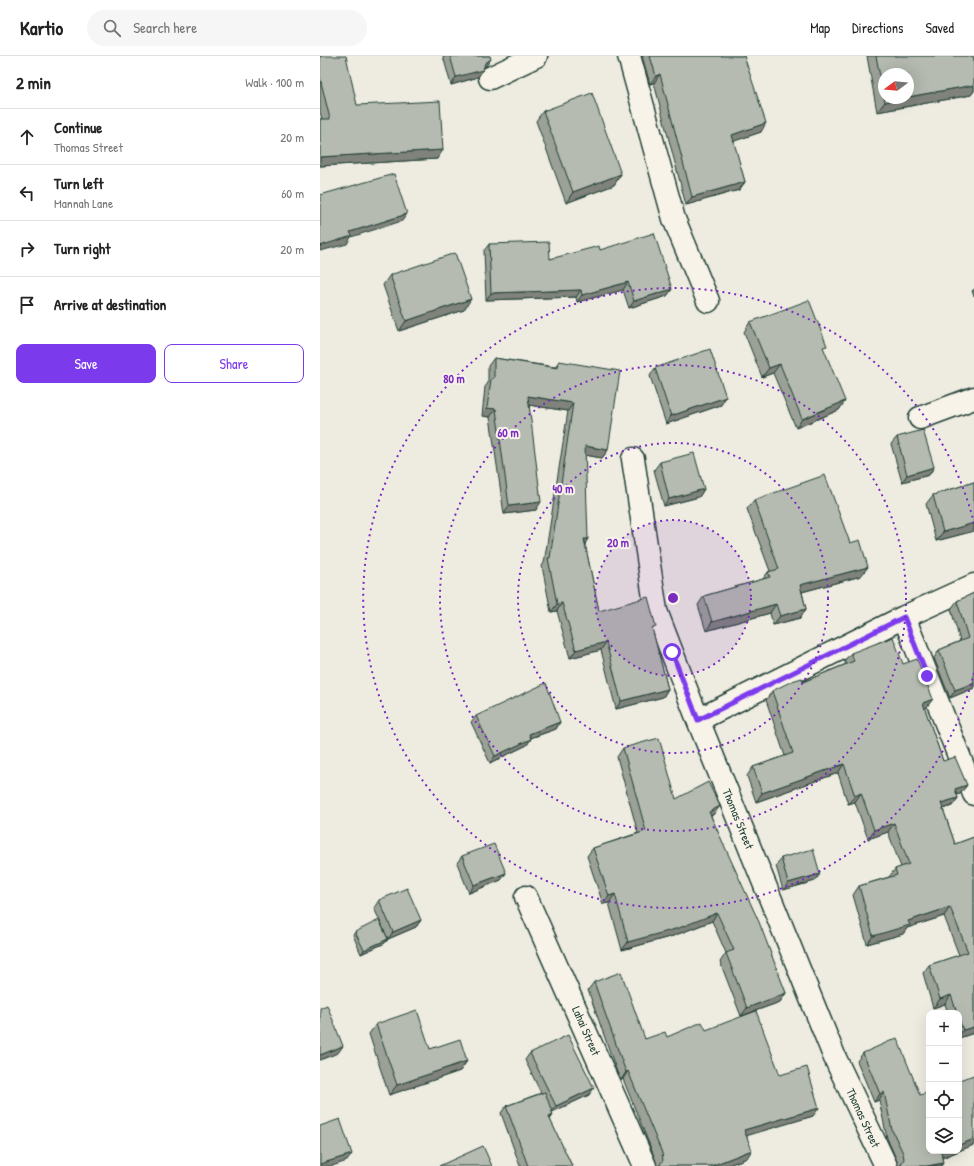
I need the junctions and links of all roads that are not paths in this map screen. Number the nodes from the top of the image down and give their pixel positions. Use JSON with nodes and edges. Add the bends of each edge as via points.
{"nodes":[{"id":1,"x":536,"y":56,"type":"edge"},
{"id":2,"x":629,"y":56,"type":"edge"},
{"id":3,"x":490,"y":78,"type":"dead end"},
{"id":4,"x":708,"y":301,"type":"dead end"},
{"id":5,"x":974,"y":398,"type":"edge"},
{"id":6,"x":920,"y":418,"type":"dead end"},
{"id":7,"x":632,"y":459,"type":"dead end"},
{"id":8,"x":974,"y":585,"type":"edge"},
{"id":9,"x":904,"y":617,"type":"junction"},
{"id":10,"x":698,"y":720,"type":"junction"},
{"id":11,"x":974,"y":794,"type":"edge"},
{"id":12,"x":526,"y":897,"type":"dead end"},
{"id":13,"x":645,"y":1166,"type":"edge"},
{"id":14,"x":886,"y":1166,"type":"edge"}],
"edges":[{"from":1,"to":3,"type":"street"},
{"from":2,"to":4,"type":"street","via":[[674,219]]},
{"from":5,"to":6,"type":"street"},
{"from":7,"to":10,"type":"street","name":"Thomas Street","via":[[656,611]]},
{"from":8,"to":9,"type":"street"},
{"from":9,"to":10,"type":"street"},
{"from":9,"to":11,"type":"street"},
{"from":10,"to":14,"type":"street","name":"Thomas Street","via":[[835,1058]]},
{"from":12,"to":13,"type":"street","name":"Lahai Street"}]}
